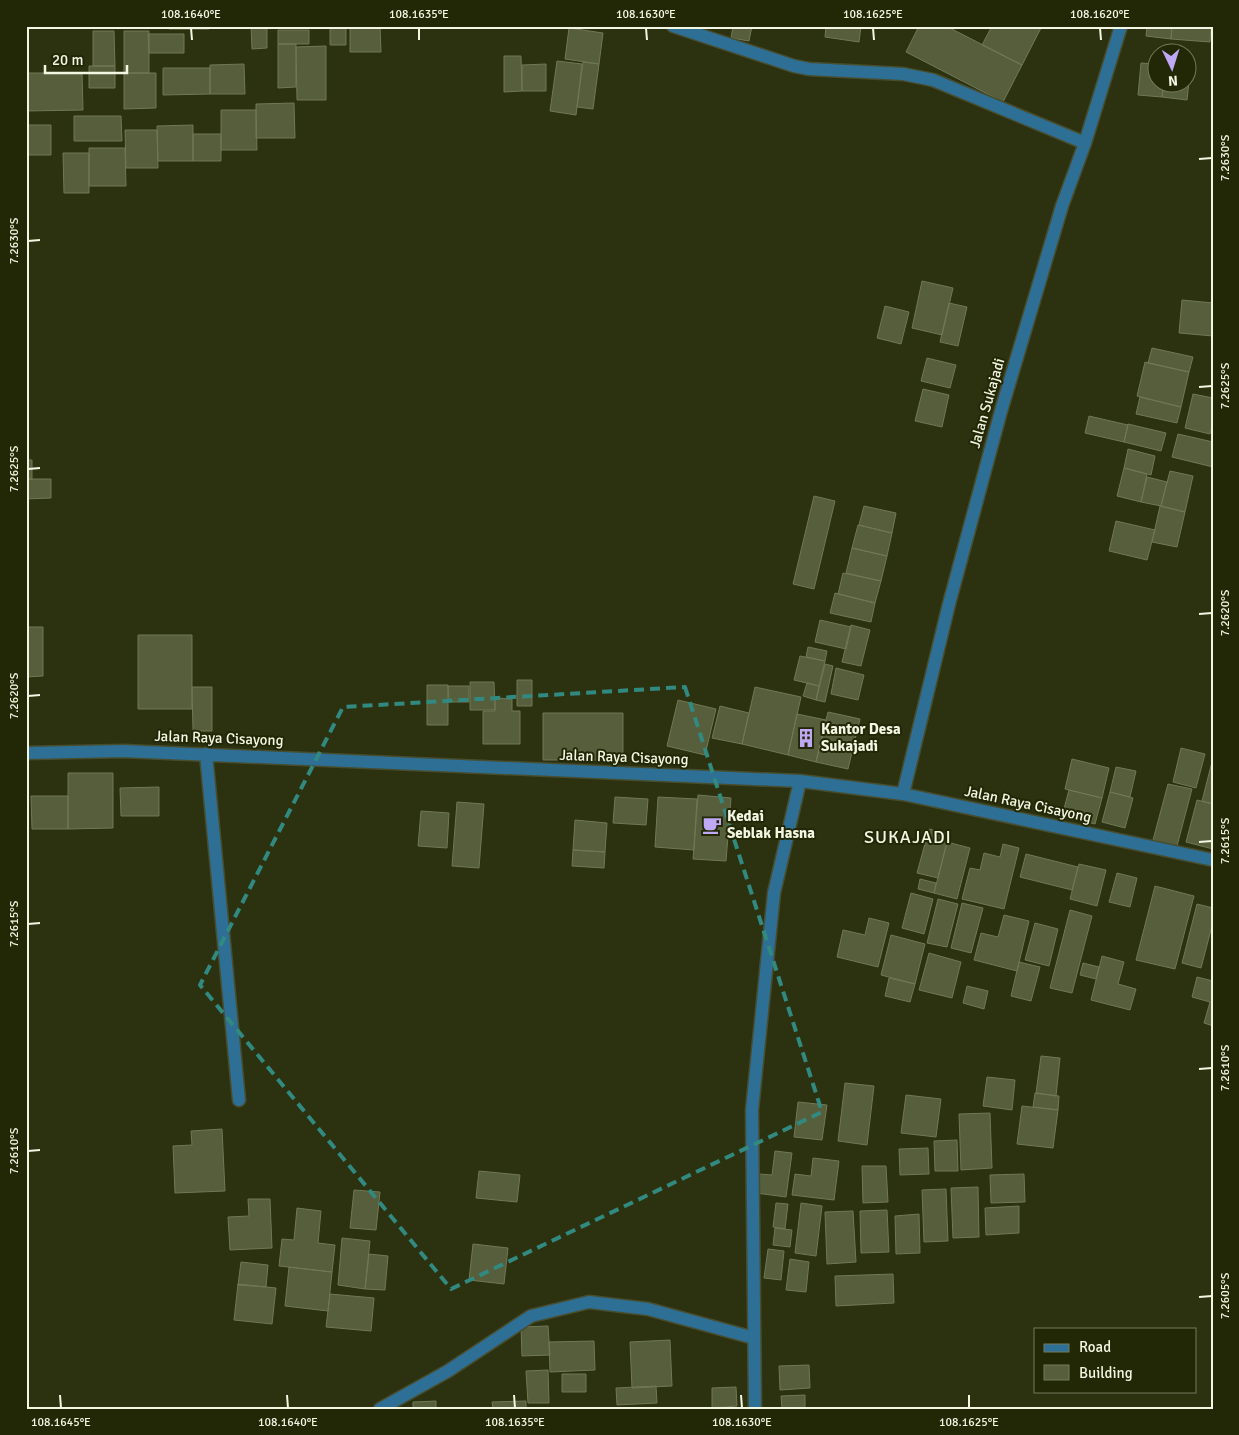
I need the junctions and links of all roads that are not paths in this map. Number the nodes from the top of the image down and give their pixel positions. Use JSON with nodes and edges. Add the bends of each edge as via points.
{"nodes":[{"id":1,"x":673,"y":26,"type":"edge"},
{"id":2,"x":1121,"y":26,"type":"edge"},
{"id":3,"x":1084,"y":143,"type":"junction"},
{"id":4,"x":26,"y":753,"type":"edge"},
{"id":5,"x":206,"y":754,"type":"junction"},
{"id":6,"x":800,"y":781,"type":"junction"},
{"id":7,"x":903,"y":794,"type":"junction"},
{"id":8,"x":1213,"y":860,"type":"edge"},
{"id":9,"x":239,"y":1100,"type":"dead end"},
{"id":10,"x":754,"y":1338,"type":"junction"},
{"id":11,"x":380,"y":1409,"type":"edge"},
{"id":12,"x":755,"y":1409,"type":"edge"}],
"edges":[{"from":1,"to":3,"type":"street","via":[[794,66],[903,74],[933,80]]},
{"from":2,"to":3,"type":"street","name":"Jalan Sukajadi"},
{"from":3,"to":7,"type":"street","name":"Jalan Sukajadi","via":[[1001,411],[949,604]]},
{"from":4,"to":5,"type":"street","name":"Jalan Raya Cisayong","via":[[123,751]]},
{"from":5,"to":6,"type":"street","name":"Jalan Raya Cisayong"},
{"from":5,"to":9,"type":"street"},
{"from":6,"to":7,"type":"street","name":"Jalan Raya Cisayong"},
{"from":6,"to":10,"type":"street","via":[[774,893],[752,1110]]},
{"from":7,"to":8,"type":"street","name":"Jalan Raya Cisayong"},
{"from":10,"to":11,"type":"street","via":[[648,1309],[589,1302],[532,1316],[448,1372]]},
{"from":10,"to":12,"type":"street"}]}
